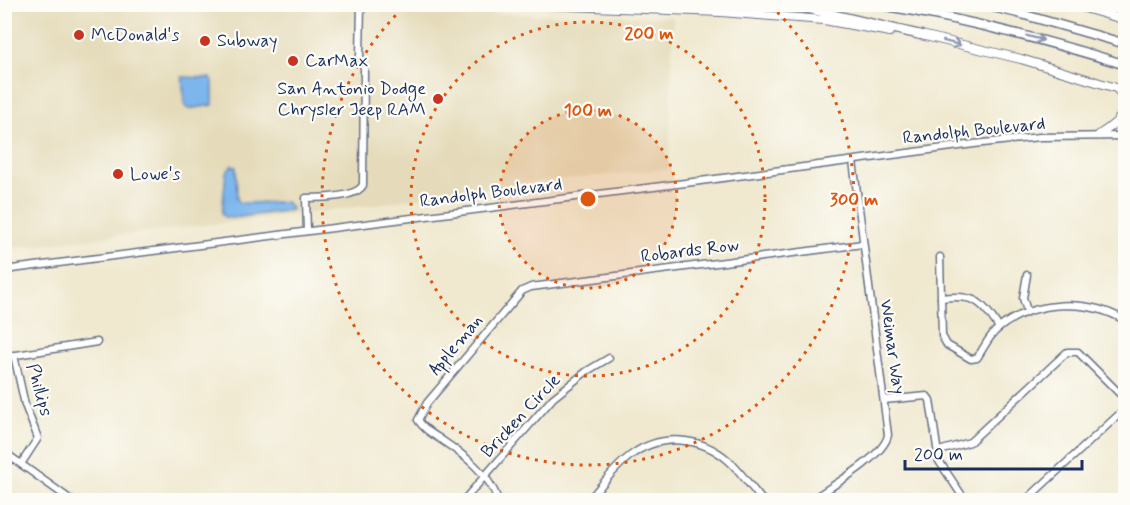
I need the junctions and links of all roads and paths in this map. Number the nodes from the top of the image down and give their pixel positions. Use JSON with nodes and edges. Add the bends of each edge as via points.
{"nodes":[{"id":1,"x":361,"y":4,"type":"edge"},
{"id":2,"x":518,"y":4,"type":"edge"},
{"id":3,"x":788,"y":4,"type":"edge"},
{"id":4,"x":875,"y":4,"type":"edge"},
{"id":5,"x":980,"y":4,"type":"edge"},
{"id":6,"x":1071,"y":4,"type":"edge"},
{"id":7,"x":1125,"y":20,"type":"edge"},
{"id":8,"x":921,"y":35,"type":"junction"},
{"id":9,"x":1125,"y":44,"type":"edge"},
{"id":10,"x":1125,"y":64,"type":"edge"},
{"id":11,"x":1116,"y":88,"type":"junction"},
{"id":12,"x":1125,"y":91,"type":"edge"},
{"id":13,"x":1125,"y":106,"type":"edge"},
{"id":14,"x":1099,"y":135,"type":"junction"},
{"id":15,"x":1125,"y":136,"type":"edge"},
{"id":16,"x":852,"y":161,"type":"junction"},
{"id":17,"x":308,"y":231,"type":"junction"},
{"id":18,"x":862,"y":244,"type":"junction"},
{"id":19,"x":940,"y":257,"type":"dead end"},
{"id":20,"x":4,"y":270,"type":"edge"},
{"id":21,"x":1027,"y":275,"type":"dead end"},
{"id":22,"x":522,"y":291,"type":"joint"},
{"id":23,"x":941,"y":298,"type":"junction"},
{"id":24,"x":1027,"y":312,"type":"junction"},
{"id":25,"x":1125,"y":321,"type":"edge"},
{"id":26,"x":999,"y":328,"type":"junction"},
{"id":27,"x":97,"y":342,"type":"dead end"},
{"id":28,"x":14,"y":355,"type":"junction"},
{"id":29,"x":4,"y":357,"type":"edge"},
{"id":30,"x":609,"y":358,"type":"dead end"},
{"id":31,"x":884,"y":400,"type":"junction"},
{"id":32,"x":1125,"y":400,"type":"edge"},
{"id":33,"x":1125,"y":408,"type":"edge"},
{"id":34,"x":939,"y":451,"type":"junction"},
{"id":35,"x":4,"y":452,"type":"edge"},
{"id":36,"x":21,"y":464,"type":"junction"},
{"id":37,"x":486,"y":476,"type":"junction"},
{"id":38,"x":72,"y":501,"type":"edge"},
{"id":39,"x":464,"y":501,"type":"edge"},
{"id":40,"x":498,"y":501,"type":"edge"},
{"id":41,"x":589,"y":501,"type":"edge"},
{"id":42,"x":762,"y":501,"type":"edge"},
{"id":43,"x":811,"y":501,"type":"edge"},
{"id":44,"x":965,"y":501,"type":"edge"},
{"id":45,"x":1026,"y":501,"type":"edge"}],
"edges":[{"from":1,"to":17,"type":"street","via":[[363,185],[354,193],[306,198]]},
{"from":2,"to":8,"type":"main road","via":[[721,12],[824,20]]},
{"from":3,"to":8,"type":"highway"},
{"from":4,"to":10,"type":"highway","one_way":true,"via":[[1016,33]]},
{"from":5,"to":9,"type":"highway"},
{"from":6,"to":7,"type":"main road"},
{"from":8,"to":11,"type":"main road","one_way":true,"via":[[1021,59]]},
{"from":11,"to":12,"type":"main road"},
{"from":11,"to":13,"type":"main road","via":[[1123,94]]},
{"from":13,"to":14,"type":"main road","via":[[1118,120]]},
{"from":14,"to":15,"type":"street","name":"Randolph Boulevard"},
{"from":14,"to":16,"type":"street","name":"Randolph Boulevard","via":[[1040,137]]},
{"from":16,"to":17,"type":"street","name":"Randolph Boulevard"},
{"from":16,"to":18,"type":"street","name":"Weimar Way"},
{"from":17,"to":20,"type":"street","name":"Randolph Boulevard"},
{"from":18,"to":22,"type":"street","name":"Robards Row"},
{"from":18,"to":31,"type":"street","name":"Weimar Way"},
{"from":19,"to":23,"type":"street"},
{"from":21,"to":24,"type":"street","via":[[1023,298]]},
{"from":22,"to":37,"type":"street","name":"Appleman","via":[[427,403],[418,420],[425,430]]},
{"from":23,"to":26,"type":"street","via":[[971,298],[985,308]]},
{"from":23,"to":26,"type":"street","via":[[942,336],[947,345],[971,359]]},
{"from":24,"to":25,"type":"street","via":[[1067,304],[1102,310]]},
{"from":24,"to":26,"type":"street"},
{"from":27,"to":28,"type":"street"},
{"from":28,"to":29,"type":"street"},
{"from":28,"to":36,"type":"street","name":"Phillips","via":[[25,405],[38,438]]},
{"from":30,"to":37,"type":"street","name":"Bricken Circle","via":[[587,370],[553,398]]},
{"from":31,"to":34,"type":"street","via":[[927,396]]},
{"from":31,"to":43,"type":"street","name":"Weimar Way","via":[[888,435],[884,447]]},
{"from":32,"to":34,"type":"street","via":[[1078,352],[1067,352],[970,442]]},
{"from":33,"to":45,"type":"street"},
{"from":34,"to":44,"type":"street","via":[[939,461]]},
{"from":35,"to":36,"type":"street"},
{"from":36,"to":38,"type":"street"},
{"from":37,"to":39,"type":"street","name":"Bricken Circle"},
{"from":37,"to":40,"type":"street"},
{"from":41,"to":42,"type":"street","via":[[631,455],[663,440],[688,441],[715,451],[730,462]]}]}
